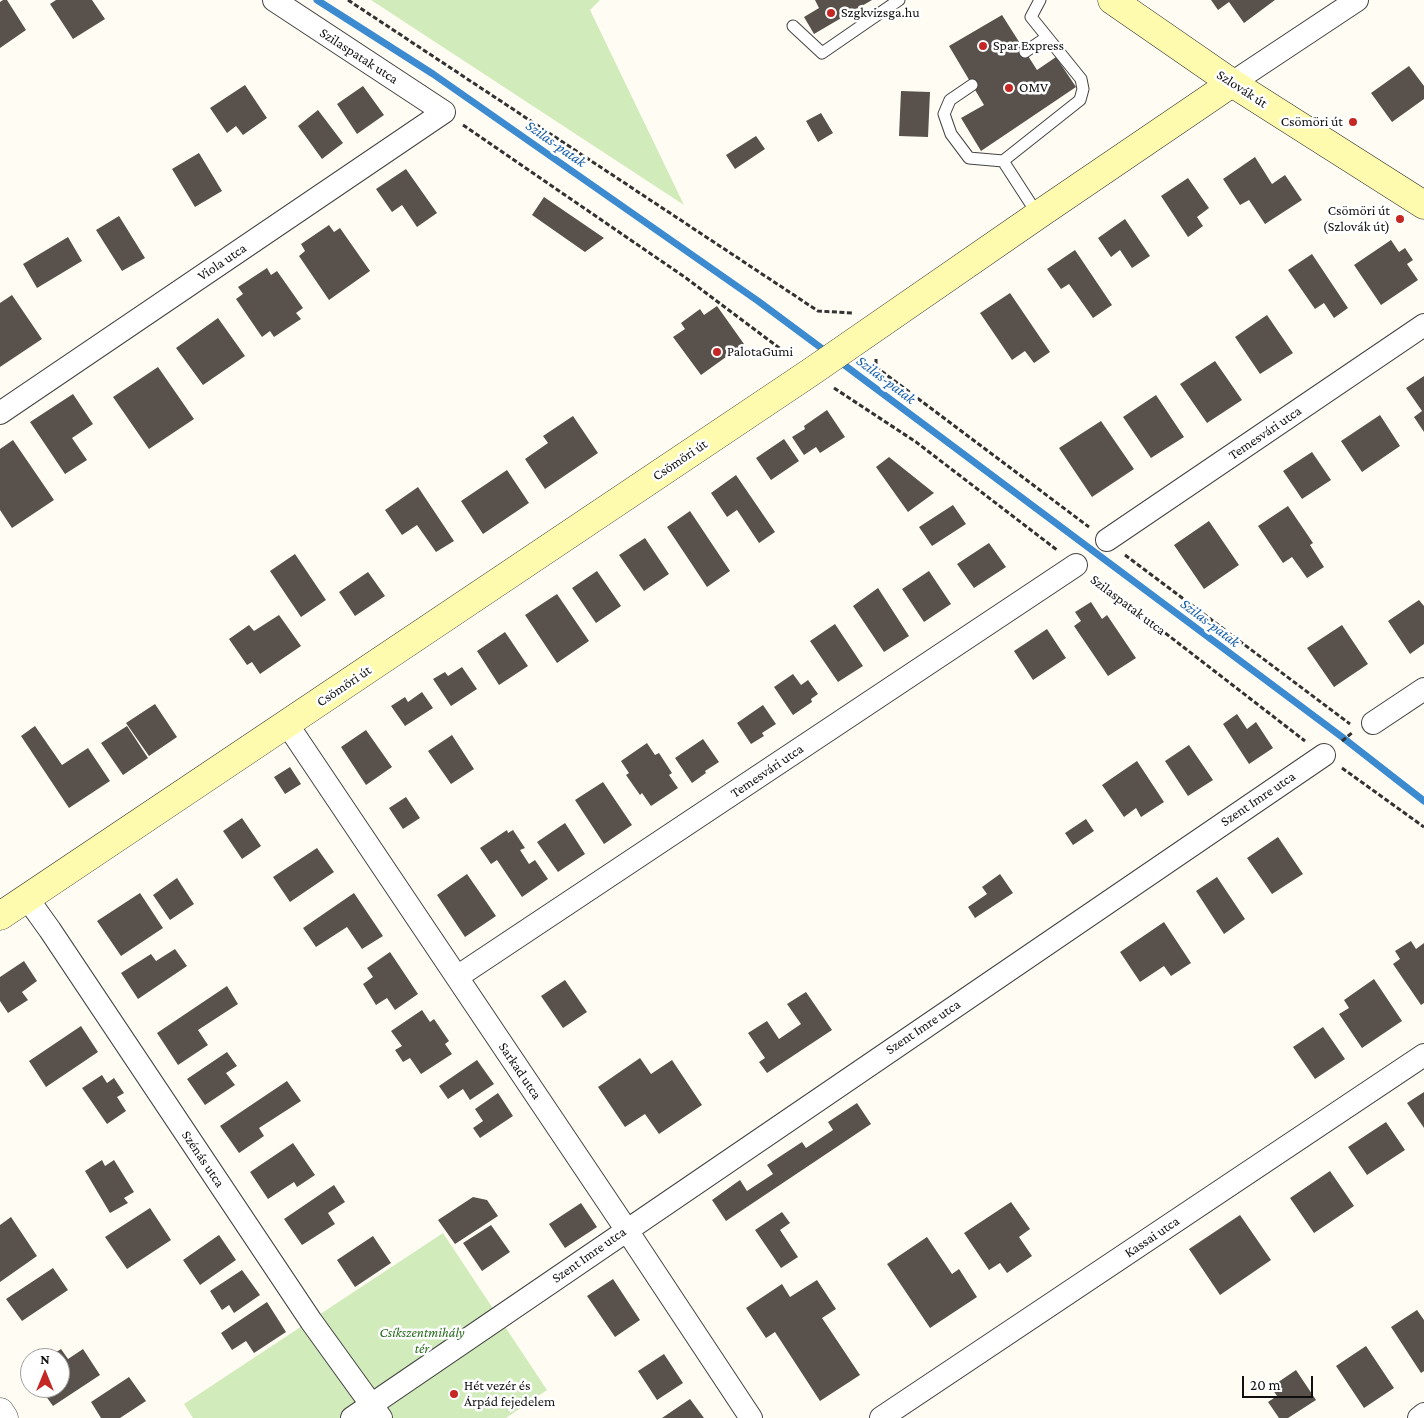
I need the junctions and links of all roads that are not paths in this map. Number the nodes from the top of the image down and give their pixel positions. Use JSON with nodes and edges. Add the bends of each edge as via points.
{"nodes":[{"id":1,"x":274,"y":0,"type":"edge"},
{"id":2,"x":899,"y":0,"type":"edge"},
{"id":3,"x":1040,"y":0,"type":"edge"},
{"id":4,"x":1112,"y":0,"type":"edge"},
{"id":5,"x":1357,"y":0,"type":"edge"},
{"id":6,"x":1330,"y":7,"type":"edge"},
{"id":7,"x":792,"y":26,"type":"dead end"},
{"id":8,"x":1047,"y":37,"type":"junction"},
{"id":9,"x":1025,"y":52,"type":"dead end"},
{"id":10,"x":1232,"y":83,"type":"junction"},
{"id":11,"x":972,"y":85,"type":"dead end"},
{"id":12,"x":444,"y":112,"type":"joint"},
{"id":13,"x":1003,"y":160,"type":"junction"},
{"id":14,"x":1424,"y":205,"type":"edge"},
{"id":15,"x":1038,"y":215,"type":"junction"},
{"id":16,"x":1424,"y":325,"type":"edge"},
{"id":17,"x":0,"y":413,"type":"edge"},
{"id":18,"x":1106,"y":540,"type":"dead end"},
{"id":19,"x":1076,"y":565,"type":"road end"},
{"id":20,"x":1424,"y":688,"type":"edge"},
{"id":21,"x":1373,"y":723,"type":"dead end"},
{"id":22,"x":287,"y":724,"type":"junction"},
{"id":23,"x":1324,"y":755,"type":"road end"},
{"id":24,"x":27,"y":898,"type":"junction"},
{"id":25,"x":0,"y":916,"type":"edge"},
{"id":26,"x":457,"y":977,"type":"junction"},
{"id":27,"x":1424,"y":1055,"type":"edge"},
{"id":28,"x":626,"y":1229,"type":"junction"},
{"id":29,"x":376,"y":1411,"type":"edge"},
{"id":30,"x":0,"y":1412,"type":"edge"},
{"id":31,"x":1424,"y":1414,"type":"edge"},
{"id":32,"x":4,"y":1418,"type":"edge"},
{"id":33,"x":352,"y":1418,"type":"edge"},
{"id":34,"x":751,"y":1418,"type":"edge"},
{"id":35,"x":881,"y":1418,"type":"edge"},
{"id":36,"x":1419,"y":1418,"type":"edge"}],
"edges":[{"from":1,"to":12,"type":"street","name":"Szilaspatak utca"},
{"from":2,"to":7,"type":"lane","via":[[822,53]]},
{"from":3,"to":8,"type":"lane","via":[[1031,17]]},
{"from":4,"to":10,"type":"main road","name":"Szlovák út"},
{"from":5,"to":6,"type":"street","name":"Csömöri út"},
{"from":6,"to":10,"type":"street","name":"Csömöri út"},
{"from":8,"to":9,"type":"lane"},
{"from":8,"to":13,"type":"lane","via":[[1082,79],[1080,100]]},
{"from":10,"to":14,"type":"main road","name":"Szlovák út"},
{"from":10,"to":15,"type":"main road","name":"Csömöri út"},
{"from":11,"to":13,"type":"lane","via":[[950,100],[944,114],[951,134],[969,158]]},
{"from":12,"to":17,"type":"street","name":"Viola utca"},
{"from":13,"to":15,"type":"lane"},
{"from":15,"to":22,"type":"main road","name":"Csömöri út","via":[[872,330],[821,378]]},
{"from":16,"to":18,"type":"street","name":"Temesvári utca"},
{"from":19,"to":26,"type":"street","name":"Temesvári utca"},
{"from":20,"to":21,"type":"street"},
{"from":22,"to":24,"type":"main road","name":"Csömöri út"},
{"from":22,"to":26,"type":"street","name":"Sarkad utca"},
{"from":23,"to":28,"type":"street","name":"Szent Imre utca"},
{"from":24,"to":25,"type":"main road","name":"Csömöri út"},
{"from":24,"to":29,"type":"street","name":"Szénás utca","via":[[306,1313]]},
{"from":26,"to":28,"type":"street","name":"Sarkad utca"},
{"from":27,"to":35,"type":"street","name":"Kassai utca"},
{"from":28,"to":29,"type":"street","name":"Szent Imre utca","via":[[524,1300]]},
{"from":28,"to":34,"type":"street","name":"Sarkad utca"},
{"from":29,"to":33,"type":"street"},
{"from":30,"to":32,"type":"street"},
{"from":31,"to":36,"type":"street"}]}
